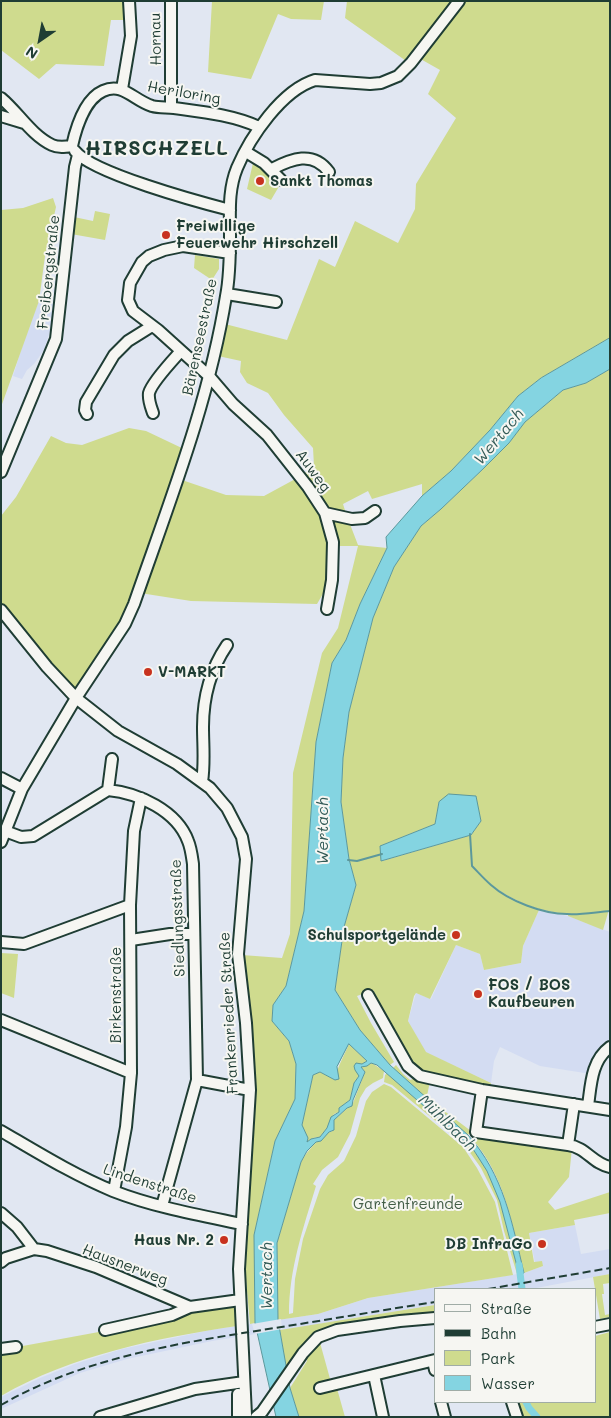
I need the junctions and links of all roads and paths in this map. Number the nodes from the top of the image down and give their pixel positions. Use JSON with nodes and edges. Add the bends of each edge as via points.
{"nodes":[{"id":1,"x":129,"y":1,"type":"edge"},
{"id":2,"x":171,"y":1,"type":"edge"},
{"id":3,"x":459,"y":1,"type":"edge"},
{"id":4,"x":122,"y":89,"type":"junction"},
{"id":5,"x":1,"y":98,"type":"edge"},
{"id":6,"x":171,"y":107,"type":"junction"},
{"id":7,"x":1,"y":116,"type":"edge"},
{"id":8,"x":24,"y":124,"type":"junction"},
{"id":9,"x":260,"y":127,"type":"junction"},
{"id":10,"x":72,"y":146,"type":"junction"},
{"id":11,"x":246,"y":152,"type":"junction"},
{"id":12,"x":78,"y":155,"type":"junction"},
{"id":13,"x":272,"y":169,"type":"junction"},
{"id":14,"x":329,"y":172,"type":"dead end"},
{"id":15,"x":281,"y":180,"type":"dead end"},
{"id":16,"x":230,"y":210,"type":"junction"},
{"id":17,"x":230,"y":253,"type":"junction"},
{"id":18,"x":227,"y":294,"type":"junction"},
{"id":19,"x":276,"y":302,"type":"dead end"},
{"id":20,"x":152,"y":326,"type":"junction"},
{"id":21,"x":181,"y":351,"type":"junction"},
{"id":22,"x":210,"y":376,"type":"junction"},
{"id":23,"x":153,"y":413,"type":"dead end"},
{"id":24,"x":87,"y":414,"type":"dead end"},
{"id":25,"x":1,"y":472,"type":"edge"},
{"id":26,"x":375,"y":511,"type":"dead end"},
{"id":27,"x":324,"y":513,"type":"junction"},
{"id":28,"x":326,"y":609,"type":"dead end"},
{"id":29,"x":1,"y":610,"type":"edge"},
{"id":30,"x":227,"y":645,"type":"dead end"},
{"id":31,"x":76,"y":698,"type":"junction"},
{"id":32,"x":112,"y":759,"type":"dead end"},
{"id":33,"x":1,"y":778,"type":"edge"},
{"id":34,"x":202,"y":782,"type":"junction"},
{"id":35,"x":22,"y":789,"type":"junction"},
{"id":36,"x":108,"y":790,"type":"junction"},
{"id":37,"x":141,"y":798,"type":"junction"},
{"id":38,"x":5,"y":831,"type":"junction"},
{"id":39,"x":1,"y":842,"type":"edge"},
{"id":40,"x":130,"y":905,"type":"junction"},
{"id":41,"x":194,"y":934,"type":"junction"},
{"id":42,"x":131,"y":940,"type":"junction"},
{"id":43,"x":1,"y":942,"type":"edge"},
{"id":44,"x":368,"y":995,"type":"dead end"},
{"id":45,"x":1,"y":1020,"type":"edge"},
{"id":46,"x":610,"y":1046,"type":"edge"},
{"id":47,"x":131,"y":1072,"type":"junction"},
{"id":48,"x":197,"y":1080,"type":"junction"},
{"id":49,"x":250,"y":1090,"type":"junction"},
{"id":50,"x":482,"y":1090,"type":"junction"},
{"id":51,"x":574,"y":1104,"type":"junction"},
{"id":52,"x":588,"y":1106,"type":"junction"},
{"id":53,"x":610,"y":1110,"type":"edge"},
{"id":54,"x":1,"y":1131,"type":"edge"},
{"id":55,"x":568,"y":1145,"type":"junction"},
{"id":56,"x":610,"y":1167,"type":"edge"},
{"id":57,"x":114,"y":1191,"type":"junction"},
{"id":58,"x":162,"y":1206,"type":"junction"},
{"id":59,"x":1,"y":1214,"type":"edge"},
{"id":60,"x":242,"y":1224,"type":"junction"},
{"id":61,"x":34,"y":1249,"type":"junction"},
{"id":62,"x":1,"y":1262,"type":"edge"},
{"id":63,"x":240,"y":1300,"type":"junction"},
{"id":64,"x":190,"y":1306,"type":"junction"},
{"id":65,"x":434,"y":1318,"type":"edge"},
{"id":66,"x":610,"y":1324,"type":"edge"},
{"id":67,"x":596,"y":1327,"type":"edge"},
{"id":68,"x":105,"y":1330,"type":"dead end"},
{"id":69,"x":16,"y":1347,"type":"dead end"},
{"id":70,"x":1,"y":1349,"type":"edge"},
{"id":71,"x":434,"y":1364,"type":"edge"},
{"id":72,"x":293,"y":1369,"type":"junction"},
{"id":73,"x":374,"y":1375,"type":"junction"},
{"id":74,"x":241,"y":1382,"type":"junction"},
{"id":75,"x":320,"y":1388,"type":"dead end"},
{"id":76,"x":442,"y":1403,"type":"edge"},
{"id":77,"x":512,"y":1403,"type":"edge"},
{"id":78,"x":247,"y":1416,"type":"edge"},
{"id":79,"x":100,"y":1417,"type":"edge"},
{"id":80,"x":266,"y":1417,"type":"edge"},
{"id":81,"x":383,"y":1417,"type":"edge"},
{"id":82,"x":445,"y":1417,"type":"edge"},
{"id":83,"x":517,"y":1417,"type":"edge"}],
"edges":[{"from":1,"to":4,"type":"street","via":[[131,36]]},
{"from":2,"to":6,"type":"street","name":"Hornau"},
{"from":3,"to":9,"type":"street","name":"Bärenseestraße","via":[[398,76],[370,84],[334,80],[308,82],[293,91]]},
{"from":4,"to":6,"type":"street","name":"Heriloring","via":[[153,106]]},
{"from":4,"to":10,"type":"street","via":[[102,92],[90,101]]},
{"from":5,"to":8,"type":"street"},
{"from":6,"to":9,"type":"street","name":"Heriloring","via":[[227,116]]},
{"from":7,"to":8,"type":"street"},
{"from":8,"to":10,"type":"street","via":[[52,145]]},
{"from":9,"to":11,"type":"street","name":"Bärenseestraße"},
{"from":10,"to":12,"type":"street"},
{"from":11,"to":13,"type":"street"},
{"from":11,"to":16,"type":"street","name":"Bärenseestraße","via":[[230,187]]},
{"from":12,"to":16,"type":"street","via":[[108,172]]},
{"from":12,"to":25,"type":"street","name":"Freibergstraße","via":[[56,339]]},
{"from":13,"to":14,"type":"street","via":[[301,158],[324,165]]},
{"from":13,"to":15,"type":"street"},
{"from":16,"to":17,"type":"street","name":"Bärenseestraße"},
{"from":17,"to":18,"type":"street","name":"Bärenseestraße"},
{"from":17,"to":20,"type":"street","name":"Auweg","via":[[183,246],[148,256],[130,283],[128,300],[133,311]]},
{"from":18,"to":19,"type":"street"},
{"from":18,"to":22,"type":"street","name":"Bärenseestraße"},
{"from":20,"to":21,"type":"street","name":"Auweg"},
{"from":20,"to":24,"type":"street","via":[[128,341],[114,355],[86,402]]},
{"from":21,"to":22,"type":"street","name":"Auweg"},
{"from":21,"to":23,"type":"street","via":[[150,392]]},
{"from":22,"to":27,"type":"street","name":"Auweg","via":[[267,435]]},
{"from":22,"to":31,"type":"street","name":"Bärenseestraße","via":[[134,604],[125,624]]},
{"from":26,"to":27,"type":"street","via":[[365,518],[352,519]]},
{"from":27,"to":28,"type":"street","name":"Auweg","via":[[333,542],[332,580]]},
{"from":29,"to":31,"type":"street","name":"Frankenrieder Straße","via":[[46,667]]},
{"from":30,"to":34,"type":"street","via":[[214,666],[207,687]]},
{"from":31,"to":34,"type":"street","name":"Frankenrieder Straße","via":[[118,730]]},
{"from":31,"to":35,"type":"street","name":"Bärenseestraße"},
{"from":32,"to":36,"type":"street"},
{"from":33,"to":35,"type":"street"},
{"from":34,"to":49,"type":"street","name":"Frankenrieder Straße","via":[[226,808],[244,846],[246,859],[238,954]]},
{"from":35,"to":38,"type":"street","name":"Bärenseestraße"},
{"from":36,"to":37,"type":"street","name":"Siedlungsstraße"},
{"from":36,"to":38,"type":"street","via":[[34,836],[21,837]]},
{"from":37,"to":40,"type":"street","name":"Birkenstraße","via":[[134,831]]},
{"from":37,"to":41,"type":"street","name":"Siedlungsstraße","via":[[176,821],[188,840],[193,864]]},
{"from":38,"to":39,"type":"street","name":"Bärenseestraße"},
{"from":40,"to":42,"type":"street","name":"Birkenstraße"},
{"from":40,"to":43,"type":"street","via":[[24,944]]},
{"from":41,"to":42,"type":"street"},
{"from":41,"to":48,"type":"street","name":"Siedlungsstraße"},
{"from":42,"to":47,"type":"street","name":"Birkenstraße"},
{"from":44,"to":50,"type":"street","via":[[408,1066],[420,1076]]},
{"from":45,"to":47,"type":"street"},
{"from":46,"to":52,"type":"street","via":[[595,1066]]},
{"from":47,"to":57,"type":"street","name":"Birkenstraße","via":[[126,1127]]},
{"from":48,"to":49,"type":"street"},
{"from":48,"to":58,"type":"street","name":"Siedlungsstraße"},
{"from":49,"to":60,"type":"street","name":"Frankenrieder Straße"},
{"from":50,"to":51,"type":"street"},
{"from":50,"to":55,"type":"street","via":[[476,1132]]},
{"from":51,"to":52,"type":"street"},
{"from":51,"to":55,"type":"street"},
{"from":52,"to":53,"type":"street"},
{"from":54,"to":57,"type":"street","name":"Lindenstraße"},
{"from":55,"to":56,"type":"street","via":[[581,1148],[601,1165]]},
{"from":57,"to":58,"type":"street","name":"Lindenstraße"},
{"from":58,"to":60,"type":"street","name":"Lindenstraße"},
{"from":59,"to":61,"type":"street","via":[[17,1227]]},
{"from":60,"to":63,"type":"street","name":"Frankenrieder Straße"},
{"from":61,"to":62,"type":"street"},
{"from":61,"to":64,"type":"street","name":"Hausnerweg","via":[[96,1267]]},
{"from":63,"to":64,"type":"street","name":"Hausnerweg"},
{"from":63,"to":74,"type":"street","name":"Frankenrieder Straße"},
{"from":64,"to":68,"type":"street","via":[[172,1315]]},
{"from":65,"to":72,"type":"street","via":[[337,1330],[318,1337]]},
{"from":66,"to":67,"type":"street"},
{"from":69,"to":70,"type":"street"},
{"from":71,"to":73,"type":"street"},
{"from":72,"to":78,"type":"street","via":[[262,1412]]},
{"from":72,"to":80,"type":"street"},
{"from":73,"to":75,"type":"street"},
{"from":73,"to":81,"type":"street"},
{"from":74,"to":78,"type":"street","name":"Frankenrieder Straße","via":[[241,1401]]},
{"from":74,"to":79,"type":"street","via":[[195,1389]]},
{"from":76,"to":82,"type":"street"},
{"from":77,"to":83,"type":"street"}]}
